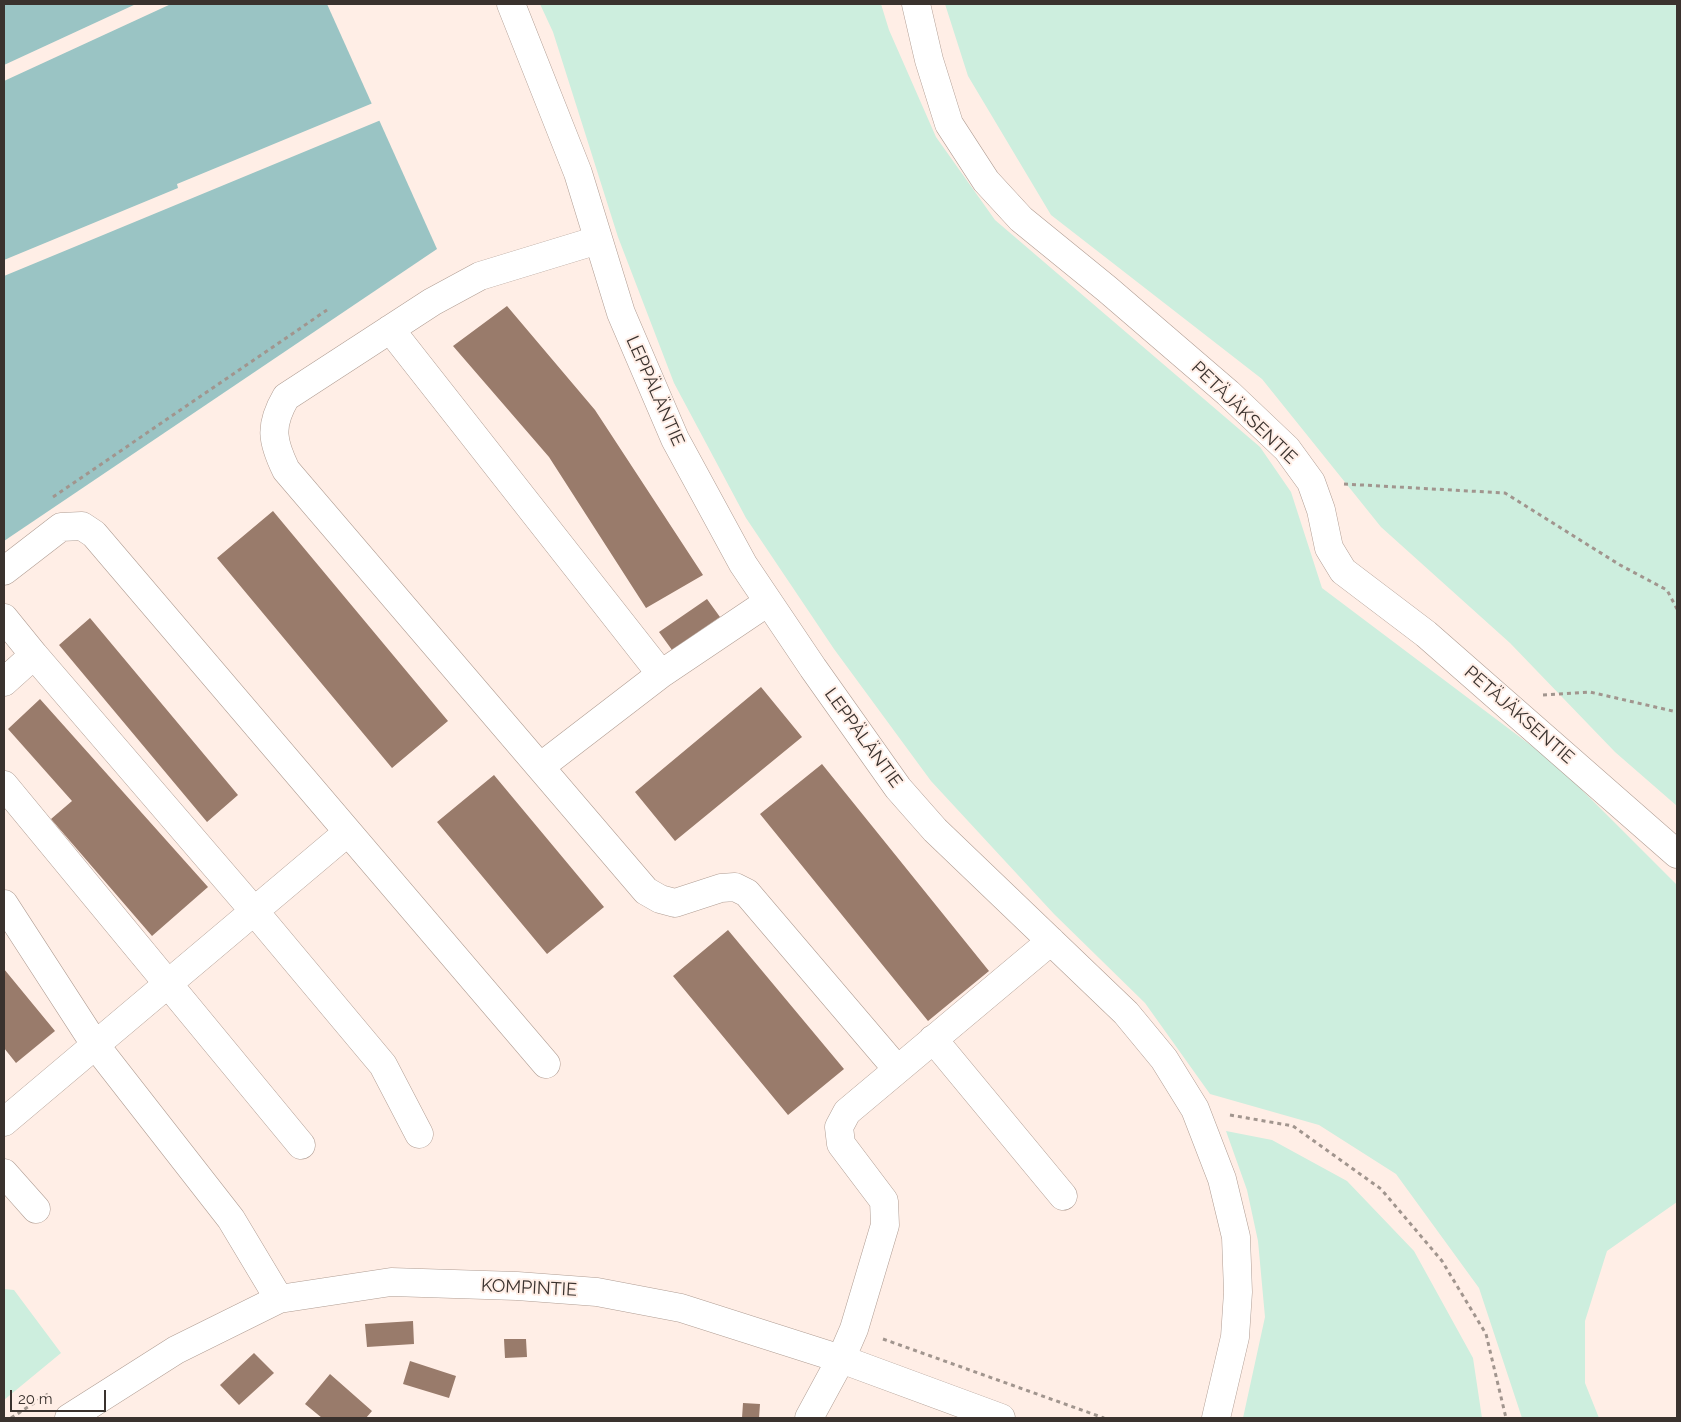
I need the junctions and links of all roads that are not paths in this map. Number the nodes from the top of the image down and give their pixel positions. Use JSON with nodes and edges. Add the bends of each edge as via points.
{"nodes":[{"id":1,"x":511,"y":4,"type":"edge"},
{"id":2,"x":916,"y":4,"type":"edge"},
{"id":3,"x":598,"y":240,"type":"junction"},
{"id":4,"x":390,"y":329,"type":"junction"},
{"id":5,"x":4,"y":571,"type":"edge"},
{"id":6,"x":768,"y":602,"type":"junction"},
{"id":7,"x":4,"y":618,"type":"edge"},
{"id":8,"x":34,"y":655,"type":"junction"},
{"id":9,"x":661,"y":674,"type":"junction"},
{"id":10,"x":4,"y":682,"type":"edge"},
{"id":11,"x":540,"y":767,"type":"junction"},
{"id":12,"x":4,"y":785,"type":"edge"},
{"id":13,"x":348,"y":832,"type":"junction"},
{"id":14,"x":1677,"y":854,"type":"edge"},
{"id":15,"x":4,"y":904,"type":"edge"},
{"id":16,"x":255,"y":912,"type":"junction"},
{"id":17,"x":1051,"y":941,"type":"junction"},
{"id":18,"x":169,"y":984,"type":"junction"},
{"id":19,"x":934,"y":1039,"type":"junction"},
{"id":20,"x":96,"y":1046,"type":"junction"},
{"id":21,"x":546,"y":1064,"type":"dead end"},
{"id":22,"x":896,"y":1069,"type":"junction"},
{"id":23,"x":4,"y":1122,"type":"edge"},
{"id":24,"x":419,"y":1134,"type":"dead end"},
{"id":25,"x":301,"y":1145,"type":"dead end"},
{"id":26,"x":4,"y":1173,"type":"edge"},
{"id":27,"x":1063,"y":1196,"type":"dead end"},
{"id":28,"x":36,"y":1209,"type":"dead end"},
{"id":29,"x":279,"y":1299,"type":"junction"},
{"id":30,"x":841,"y":1359,"type":"junction"},
{"id":31,"x":69,"y":1418,"type":"edge"},
{"id":32,"x":809,"y":1418,"type":"edge"},
{"id":33,"x":1001,"y":1418,"type":"edge"},
{"id":34,"x":1216,"y":1418,"type":"edge"}],
"edges":[{"from":1,"to":3,"type":"street","name":"LEPPÄLÄNTIE","via":[[578,173]]},
{"from":2,"to":14,"type":"street","name":"PETÄJÄKSENTIE","via":[[948,124],[986,182],[1021,219],[1228,393],[1287,449],[1311,482],[1329,548],[1342,571],[1426,634]]},
{"from":3,"to":4,"type":"street","via":[[480,276]]},
{"from":3,"to":6,"type":"street","name":"LEPPÄLÄNTIE","via":[[621,313],[675,440],[743,564]]},
{"from":4,"to":9,"type":"street"},
{"from":4,"to":11,"type":"street","via":[[286,397],[277,413],[274,430],[276,450],[286,470]]},
{"from":5,"to":13,"type":"street","via":[[61,527],[82,526],[94,534]]},
{"from":6,"to":9,"type":"street"},
{"from":6,"to":17,"type":"street","name":"LEPPÄLÄNTIE","via":[[898,788],[935,830]]},
{"from":7,"to":8,"type":"street"},
{"from":8,"to":10,"type":"street"},
{"from":8,"to":16,"type":"street"},
{"from":9,"to":11,"type":"street"},
{"from":11,"to":22,"type":"street","via":[[646,891],[675,903],[721,888],[735,887],[747,893]]},
{"from":12,"to":18,"type":"street"},
{"from":13,"to":16,"type":"street"},
{"from":13,"to":21,"type":"street"},
{"from":15,"to":20,"type":"street"},
{"from":16,"to":18,"type":"street"},
{"from":16,"to":24,"type":"street","via":[[383,1064]]},
{"from":17,"to":19,"type":"street"},
{"from":17,"to":34,"type":"street","name":"LEPPÄLÄNTIE","via":[[1126,1013],[1164,1059],[1195,1109],[1222,1179],[1236,1236],[1238,1292],[1235,1338]]},
{"from":18,"to":20,"type":"street"},
{"from":18,"to":25,"type":"street"},
{"from":19,"to":22,"type":"street"},
{"from":19,"to":27,"type":"street"},
{"from":20,"to":23,"type":"street"},
{"from":20,"to":29,"type":"street","via":[[231,1219]]},
{"from":22,"to":30,"type":"street","via":[[847,1112],[839,1127],[841,1144],[884,1201],[884,1225],[854,1329]]},
{"from":26,"to":28,"type":"street"},
{"from":29,"to":30,"type":"street","name":"KOMPINTIE","via":[[392,1282],[597,1292],[682,1308]]},
{"from":29,"to":31,"type":"street","name":"KOMPINTIE","via":[[176,1350]]},
{"from":30,"to":32,"type":"street"},
{"from":30,"to":33,"type":"street","name":"KOMPINTIE"}]}
